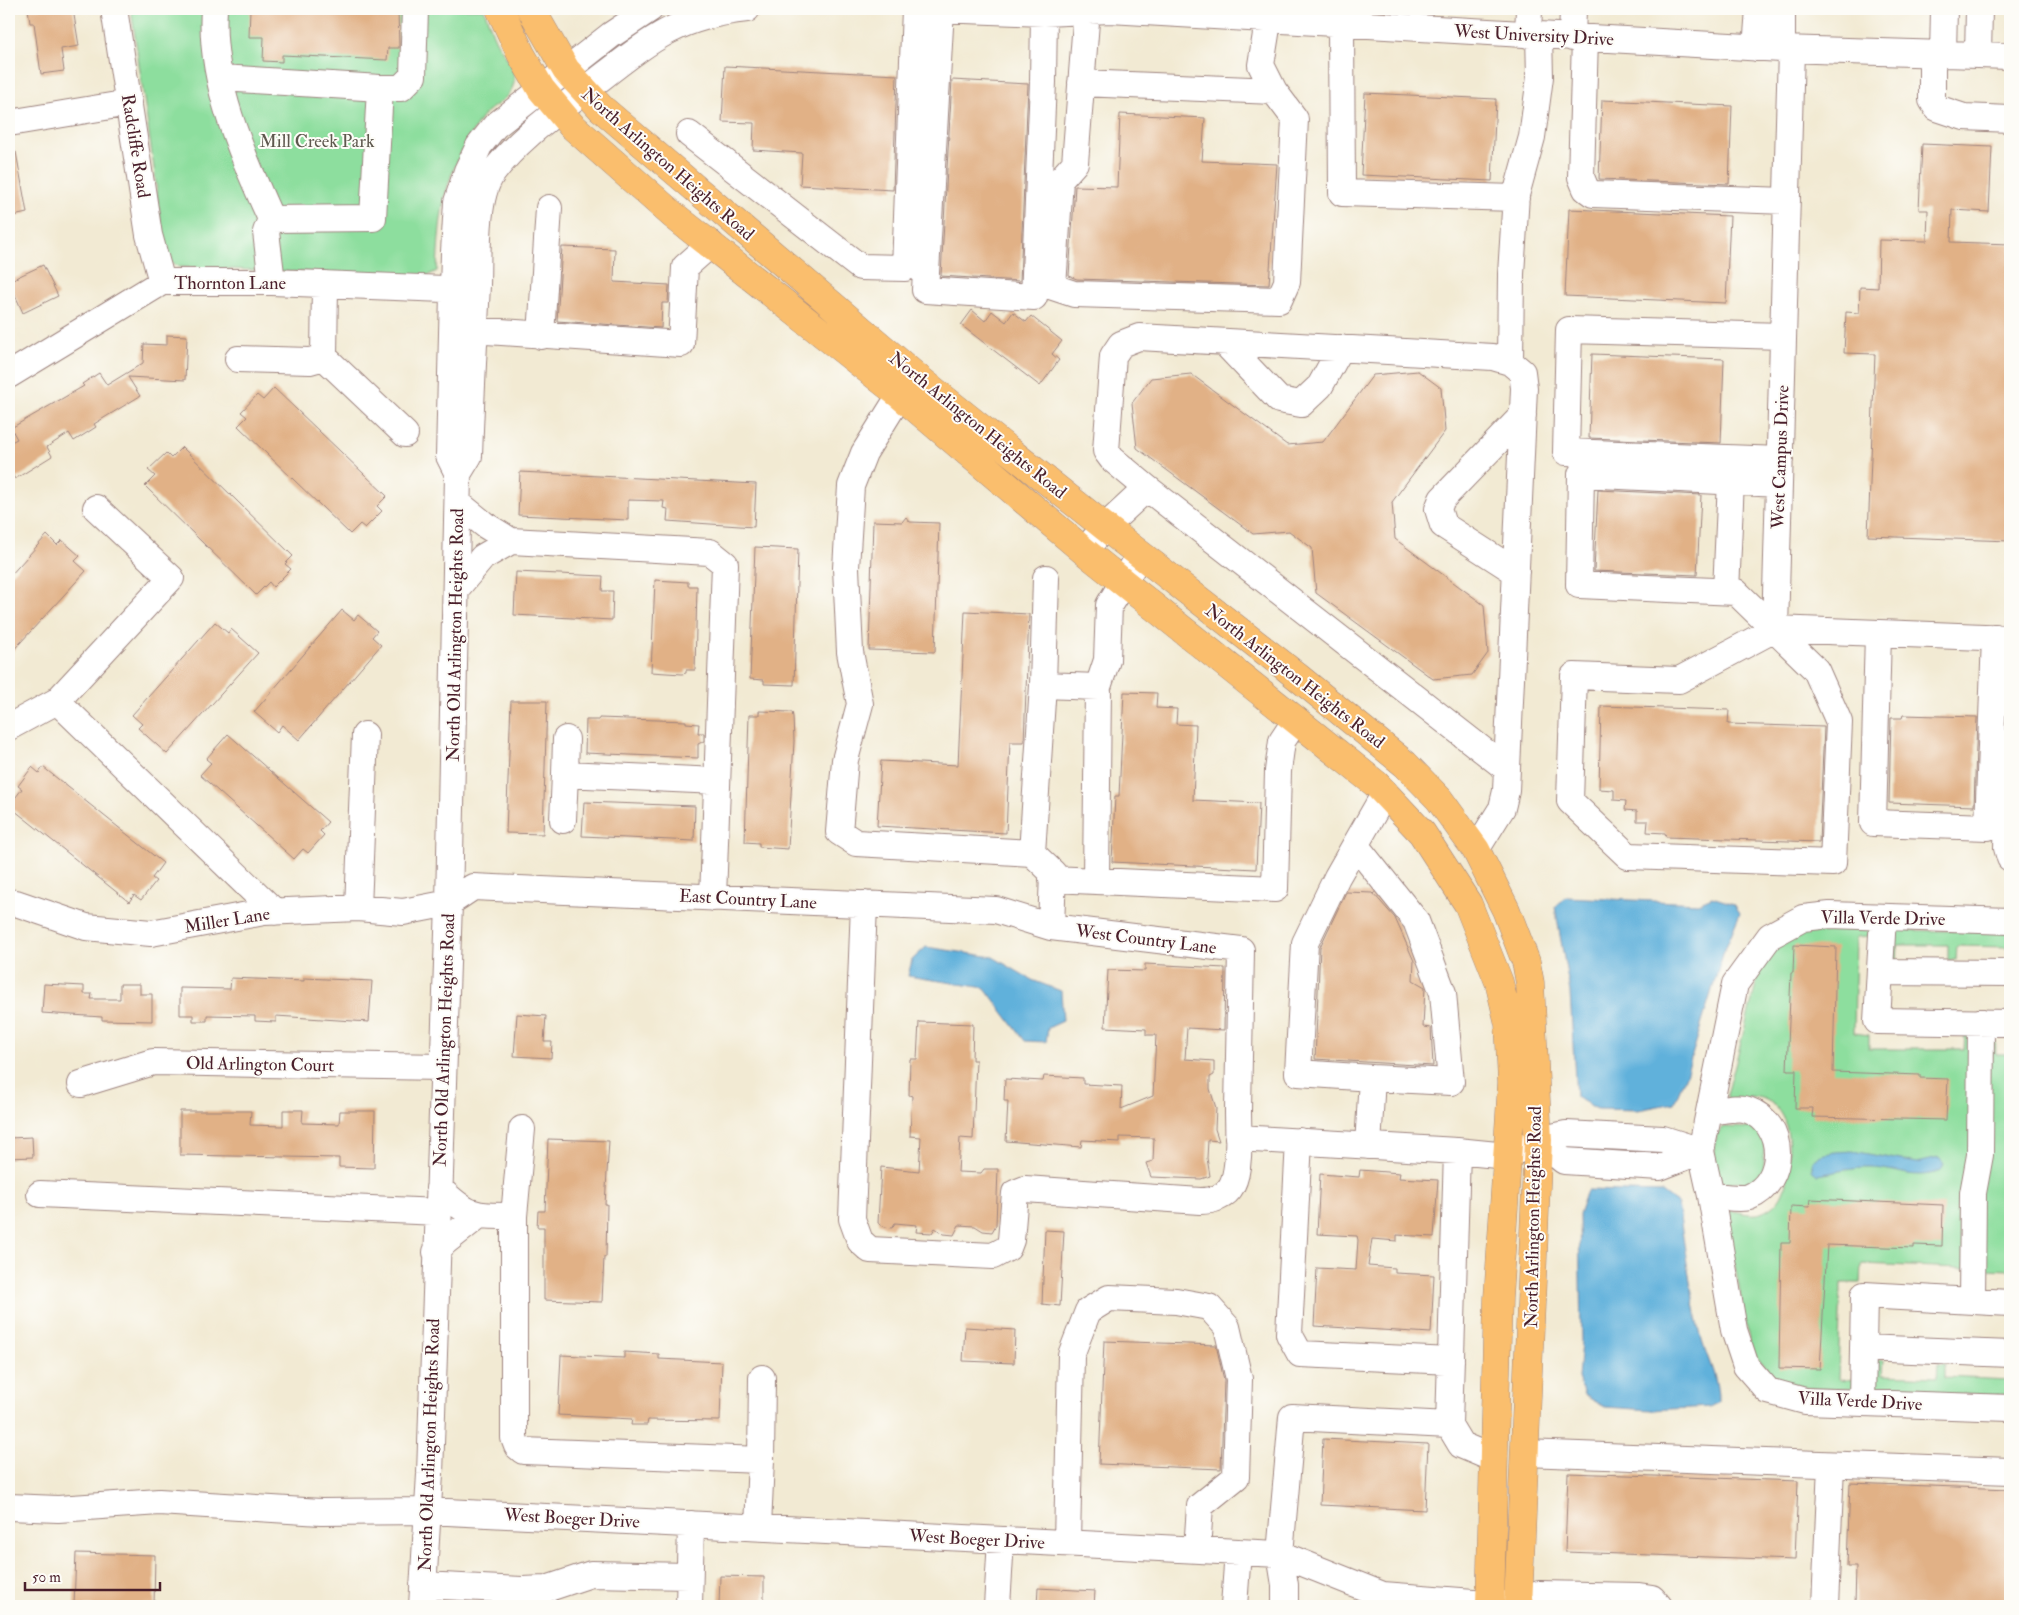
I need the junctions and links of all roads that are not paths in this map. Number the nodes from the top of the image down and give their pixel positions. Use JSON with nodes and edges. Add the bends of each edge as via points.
{"nodes":[{"id":1,"x":114,"y":9,"type":"edge"},
{"id":2,"x":214,"y":9,"type":"edge"},
{"id":3,"x":415,"y":9,"type":"edge"},
{"id":4,"x":500,"y":9,"type":"edge"},
{"id":5,"x":531,"y":9,"type":"edge"},
{"id":6,"x":650,"y":9,"type":"edge"},
{"id":7,"x":748,"y":9,"type":"edge"},
{"id":8,"x":915,"y":9,"type":"edge"},
{"id":9,"x":940,"y":9,"type":"edge"},
{"id":10,"x":1529,"y":9,"type":"edge"},
{"id":11,"x":1573,"y":9,"type":"edge"},
{"id":12,"x":1759,"y":9,"type":"edge"},
{"id":13,"x":1782,"y":9,"type":"edge"},
{"id":14,"x":1944,"y":9,"type":"edge"},
{"id":15,"x":1979,"y":9,"type":"edge"},
{"id":16,"x":974,"y":10,"type":"edge"},
{"id":17,"x":1099,"y":10,"type":"edge"},
{"id":18,"x":1044,"y":13,"type":"junction"},
{"id":19,"x":1270,"y":15,"type":"edge"},
{"id":20,"x":1340,"y":24,"type":"junction"},
{"id":21,"x":1534,"y":35,"type":"junction"},
{"id":22,"x":1578,"y":38,"type":"junction"},
{"id":23,"x":1776,"y":49,"type":"junction"},
{"id":24,"x":1937,"y":54,"type":"junction"},
{"id":25,"x":1978,"y":55,"type":"junction"},
{"id":26,"x":2010,"y":56,"type":"edge"},
{"id":27,"x":566,"y":70,"type":"junction"},
{"id":28,"x":221,"y":78,"type":"junction"},
{"id":29,"x":1081,"y":83,"type":"junction"},
{"id":30,"x":380,"y":88,"type":"junction"},
{"id":31,"x":541,"y":89,"type":"junction"},
{"id":32,"x":1274,"y":91,"type":"junction"},
{"id":33,"x":584,"y":92,"type":"junction"},
{"id":34,"x":129,"y":103,"type":"junction"},
{"id":35,"x":558,"y":112,"type":"junction"},
{"id":36,"x":2010,"y":119,"type":"edge"},
{"id":37,"x":9,"y":123,"type":"edge"},
{"id":38,"x":689,"y":134,"type":"dead end"},
{"id":39,"x":1516,"y":198,"type":"junction"},
{"id":40,"x":1787,"y":201,"type":"junction"},
{"id":41,"x":549,"y":208,"type":"dead end"},
{"id":42,"x":271,"y":219,"type":"junction"},
{"id":43,"x":711,"y":244,"type":"junction"},
{"id":44,"x":162,"y":282,"type":"junction"},
{"id":45,"x":272,"y":282,"type":"junction"},
{"id":46,"x":325,"y":284,"type":"junction"},
{"id":47,"x":464,"y":290,"type":"junction"},
{"id":48,"x":463,"y":330,"type":"junction"},
{"id":49,"x":541,"y":336,"type":"junction"},
{"id":50,"x":1783,"y":336,"type":"junction"},
{"id":51,"x":1224,"y":342,"type":"junction"},
{"id":52,"x":1341,"y":348,"type":"junction"},
{"id":53,"x":324,"y":357,"type":"junction"},
{"id":54,"x":238,"y":359,"type":"dead end"},
{"id":55,"x":1510,"y":362,"type":"junction"},
{"id":56,"x":9,"y":375,"type":"edge"},
{"id":57,"x":900,"y":395,"type":"junction"},
{"id":58,"x":1523,"y":415,"type":"junction"},
{"id":59,"x":405,"y":434,"type":"dead end"},
{"id":60,"x":1779,"y":472,"type":"junction"},
{"id":61,"x":1731,"y":481,"type":"junction"},
{"id":62,"x":1147,"y":488,"type":"junction"},
{"id":63,"x":458,"y":503,"type":"junction"},
{"id":64,"x":96,"y":508,"type":"dead end"},
{"id":65,"x":1105,"y":528,"type":"junction"},
{"id":66,"x":511,"y":542,"type":"junction"},
{"id":67,"x":1084,"y":551,"type":"junction"},
{"id":68,"x":1140,"y":555,"type":"junction"},
{"id":69,"x":1516,"y":572,"type":"junction"},
{"id":70,"x":1046,"y":578,"type":"dead end"},
{"id":71,"x":1122,"y":581,"type":"junction"},
{"id":72,"x":456,"y":589,"type":"junction"},
{"id":73,"x":1726,"y":591,"type":"junction"},
{"id":74,"x":1775,"y":629,"type":"junction"},
{"id":75,"x":1878,"y":633,"type":"junction"},
{"id":76,"x":2003,"y":638,"type":"edge"},
{"id":77,"x":1043,"y":685,"type":"junction"},
{"id":78,"x":1098,"y":687,"type":"junction"},
{"id":79,"x":57,"y":701,"type":"junction"},
{"id":80,"x":1296,"y":720,"type":"junction"},
{"id":81,"x":9,"y":727,"type":"edge"},
{"id":82,"x":365,"y":735,"type":"dead end"},
{"id":83,"x":566,"y":739,"type":"dead end"},
{"id":84,"x":2010,"y":742,"type":"edge"},
{"id":85,"x":1507,"y":769,"type":"junction"},
{"id":86,"x":565,"y":774,"type":"junction"},
{"id":87,"x":718,"y":781,"type":"junction"},
{"id":88,"x":1385,"y":793,"type":"junction"},
{"id":89,"x":563,"y":820,"type":"dead end"},
{"id":90,"x":1356,"y":846,"type":"junction"},
{"id":91,"x":1476,"y":850,"type":"junction"},
{"id":92,"x":1032,"y":853,"type":"junction"},
{"id":93,"x":2010,"y":858,"type":"edge"},
{"id":94,"x":1052,"y":879,"type":"junction"},
{"id":95,"x":1096,"y":881,"type":"junction"},
{"id":96,"x":713,"y":898,"type":"junction"},
{"id":97,"x":9,"y":902,"type":"edge"},
{"id":98,"x":448,"y":903,"type":"junction"},
{"id":99,"x":864,"y":904,"type":"junction"},
{"id":100,"x":358,"y":908,"type":"junction"},
{"id":101,"x":275,"y":912,"type":"junction"},
{"id":102,"x":1883,"y":917,"type":"junction"},
{"id":103,"x":2010,"y":921,"type":"edge"},
{"id":104,"x":1051,"y":927,"type":"junction"},
{"id":105,"x":1880,"y":972,"type":"junction"},
{"id":106,"x":2010,"y":974,"type":"edge"},
{"id":107,"x":1981,"y":1022,"type":"junction"},
{"id":108,"x":2010,"y":1023,"type":"edge"},
{"id":109,"x":443,"y":1067,"type":"junction"},
{"id":110,"x":1372,"y":1078,"type":"junction"},
{"id":111,"x":81,"y":1084,"type":"dead end"},
{"id":112,"x":1710,"y":1112,"type":"junction"},
{"id":113,"x":522,"y":1129,"type":"dead end"},
{"id":114,"x":1238,"y":1138,"type":"junction"},
{"id":115,"x":1538,"y":1140,"type":"junction"},
{"id":116,"x":1299,"y":1142,"type":"junction"},
{"id":117,"x":1368,"y":1146,"type":"junction"},
{"id":118,"x":1457,"y":1151,"type":"junction"},
{"id":119,"x":1700,"y":1151,"type":"junction"},
{"id":120,"x":1507,"y":1156,"type":"junction"},
{"id":121,"x":40,"y":1194,"type":"dead end"},
{"id":122,"x":1711,"y":1196,"type":"junction"},
{"id":123,"x":438,"y":1200,"type":"junction"},
{"id":124,"x":478,"y":1216,"type":"junction"},
{"id":125,"x":514,"y":1216,"type":"junction"},
{"id":126,"x":436,"y":1252,"type":"junction"},
{"id":127,"x":1972,"y":1301,"type":"junction"},
{"id":128,"x":2010,"y":1303,"type":"edge"},
{"id":129,"x":1863,"y":1348,"type":"junction"},
{"id":130,"x":2010,"y":1354,"type":"edge"},
{"id":131,"x":1451,"y":1361,"type":"junction"},
{"id":132,"x":762,"y":1378,"type":"dead end"},
{"id":133,"x":1862,"y":1403,"type":"junction"},
{"id":134,"x":2010,"y":1408,"type":"edge"},
{"id":135,"x":1449,"y":1425,"type":"junction"},
{"id":136,"x":1525,"y":1453,"type":"junction"},
{"id":137,"x":1494,"y":1459,"type":"junction"},
{"id":138,"x":761,"y":1460,"type":"junction"},
{"id":139,"x":1831,"y":1465,"type":"junction"},
{"id":140,"x":2010,"y":1471,"type":"edge"},
{"id":141,"x":9,"y":1507,"type":"edge"},
{"id":142,"x":428,"y":1511,"type":"junction"},
{"id":143,"x":691,"y":1524,"type":"junction"},
{"id":144,"x":758,"y":1527,"type":"junction"},
{"id":145,"x":1001,"y":1540,"type":"junction"},
{"id":146,"x":1068,"y":1543,"type":"junction"},
{"id":147,"x":1197,"y":1550,"type":"junction"},
{"id":148,"x":1238,"y":1552,"type":"junction"},
{"id":149,"x":1280,"y":1554,"type":"junction"},
{"id":150,"x":690,"y":1576,"type":"junction"},
{"id":151,"x":422,"y":1596,"type":"edge"},
{"id":152,"x":1490,"y":1605,"type":"edge"},
{"id":153,"x":689,"y":1606,"type":"edge"},
{"id":154,"x":997,"y":1606,"type":"edge"},
{"id":155,"x":1234,"y":1606,"type":"edge"},
{"id":156,"x":1284,"y":1606,"type":"edge"},
{"id":157,"x":1518,"y":1606,"type":"edge"},
{"id":158,"x":1659,"y":1606,"type":"edge"},
{"id":159,"x":1825,"y":1606,"type":"edge"}],
"edges":[{"from":1,"to":34,"type":"street","name":"Radcliffe Road"},
{"from":2,"to":28,"type":"street"},
{"from":3,"to":30,"type":"street","via":[[413,76],[401,88]]},
{"from":4,"to":31,"type":"main road","name":"North Arlington Heights Road"},
{"from":5,"to":27,"type":"main road","name":"North Arlington Heights Road"},
{"from":6,"to":27,"type":"street","name":"North Old Arlington Heights Road"},
{"from":7,"to":33,"type":"street","name":"North Old Arlington Heights Road","via":[[696,19],[671,28],[648,41]]},
{"from":8,"to":38,"type":"street","via":[[905,268],[860,267]]},
{"from":9,"to":16,"type":"street","name":"West University Drive"},
{"from":9,"to":18,"type":"street","via":[[925,290],[1034,297]]},
{"from":10,"to":21,"type":"street"},
{"from":11,"to":22,"type":"street"},
{"from":12,"to":23,"type":"street"},
{"from":13,"to":23,"type":"street"},
{"from":14,"to":24,"type":"street"},
{"from":15,"to":25,"type":"street"},
{"from":16,"to":18,"type":"street","name":"West University Drive"},
{"from":17,"to":18,"type":"street","name":"West University Drive"},
{"from":17,"to":19,"type":"street","name":"West University Drive"},
{"from":17,"to":29,"type":"street"},
{"from":19,"to":20,"type":"street","name":"West University Drive"},
{"from":19,"to":32,"type":"street","via":[[1261,65]]},
{"from":20,"to":21,"type":"street","name":"West University Drive"},
{"from":20,"to":39,"type":"street","via":[[1342,193]]},
{"from":21,"to":22,"type":"street","name":"West University Drive"},
{"from":21,"to":39,"type":"street","via":[[1540,78],[1532,136]]},
{"from":22,"to":23,"type":"street","name":"West University Drive"},
{"from":22,"to":40,"type":"street","via":[[1581,177],[1586,189],[1593,194]]},
{"from":23,"to":24,"type":"street","name":"West University Drive"},
{"from":23,"to":40,"type":"street","name":"West Campus Drive"},
{"from":24,"to":25,"type":"street","name":"West University Drive"},
{"from":24,"to":36,"type":"street","via":[[1932,100],[1937,108],[1964,118]]},
{"from":25,"to":26,"type":"street","name":"West University Drive"},
{"from":27,"to":31,"type":"street","name":"North Old Arlington Heights Road"},
{"from":27,"to":33,"type":"main road","name":"North Arlington Heights Road"},
{"from":28,"to":30,"type":"street"},
{"from":28,"to":42,"type":"street","via":[[239,148]]},
{"from":29,"to":32,"type":"street"},
{"from":29,"to":32,"type":"street","via":[[1075,163],[1060,180],[1053,287],[1074,294],[1279,300],[1287,282],[1295,119]]},
{"from":30,"to":42,"type":"street","via":[[373,218]]},
{"from":31,"to":35,"type":"main road","name":"North Arlington Heights Road"},
{"from":31,"to":47,"type":"street","name":"North Old Arlington Heights Road","via":[[495,126],[466,171],[457,202]]},
{"from":33,"to":35,"type":"street","name":"North Old Arlington Heights Road"},
{"from":33,"to":65,"type":"main road","name":"North Arlington Heights Road","via":[[905,368]]},
{"from":34,"to":37,"type":"street"},
{"from":34,"to":44,"type":"street","name":"Radcliffe Road","via":[[149,235]]},
{"from":35,"to":43,"type":"main road","name":"North Arlington Heights Road"},
{"from":35,"to":47,"type":"street","name":"North Old Arlington Heights Road","via":[[530,132],[491,175],[483,197]]},
{"from":39,"to":55,"type":"street"},
{"from":40,"to":50,"type":"street","name":"West Campus Drive"},
{"from":41,"to":49,"type":"street"},
{"from":42,"to":45,"type":"street","via":[[266,232]]},
{"from":43,"to":49,"type":"street","via":[[686,267],[681,344]]},
{"from":43,"to":57,"type":"main road","name":"North Arlington Heights Road"},
{"from":44,"to":45,"type":"street","name":"Thornton Lane"},
{"from":44,"to":56,"type":"street","name":"Thornton Lane"},
{"from":45,"to":46,"type":"street","name":"Thornton Lane"},
{"from":46,"to":47,"type":"street","name":"Thornton Lane"},
{"from":46,"to":53,"type":"street"},
{"from":47,"to":48,"type":"street","name":"North Old Arlington Heights Road"},
{"from":48,"to":49,"type":"street"},
{"from":48,"to":63,"type":"street","name":"North Old Arlington Heights Road","via":[[469,456],[458,474]]},
{"from":50,"to":60,"type":"street","name":"West Campus Drive"},
{"from":50,"to":60,"type":"street","via":[[1569,330],[1566,452]]},
{"from":51,"to":52,"type":"street"},
{"from":51,"to":52,"type":"street","via":[[1279,400],[1301,404],[1320,386]]},
{"from":51,"to":62,"type":"street","via":[[1138,337],[1121,344],[1113,356],[1106,451]]},
{"from":52,"to":55,"type":"street","via":[[1493,357]]},
{"from":53,"to":54,"type":"street","via":[[310,361]]},
{"from":53,"to":59,"type":"street"},
{"from":55,"to":58,"type":"street","via":[[1522,372]]},
{"from":57,"to":67,"type":"main road","name":"North Arlington Heights Road"},
{"from":57,"to":92,"type":"street","via":[[864,453],[851,486],[846,568],[850,652],[860,704],[845,760],[839,832],[856,843]]},
{"from":58,"to":69,"type":"street"},
{"from":58,"to":69,"type":"street","via":[[1442,498],[1438,508],[1443,525]]},
{"from":60,"to":61,"type":"street"},
{"from":60,"to":74,"type":"street","name":"West Campus Drive"},
{"from":61,"to":73,"type":"street"},
{"from":61,"to":73,"type":"street","via":[[1581,474],[1579,585]]},
{"from":62,"to":65,"type":"street"},
{"from":62,"to":85,"type":"street"},
{"from":63,"to":66,"type":"street"},
{"from":63,"to":72,"type":"street","name":"North Old Arlington Heights Road"},
{"from":64,"to":79,"type":"street","via":[[171,578]]},
{"from":65,"to":67,"type":"street"},
{"from":65,"to":68,"type":"main road","name":"North Arlington Heights Road"},
{"from":66,"to":72,"type":"street","via":[[483,557]]},
{"from":66,"to":87,"type":"street","via":[[710,552],[725,564]]},
{"from":67,"to":71,"type":"main road","name":"North Arlington Heights Road"},
{"from":68,"to":71,"type":"street"},
{"from":68,"to":91,"type":"main road","name":"North Arlington Heights Road","via":[[1376,739],[1438,800]]},
{"from":69,"to":85,"type":"street"},
{"from":70,"to":77,"type":"street"},
{"from":71,"to":78,"type":"street","via":[[1109,606],[1106,660]]},
{"from":71,"to":80,"type":"main road","name":"North Arlington Heights Road"},
{"from":72,"to":98,"type":"street","name":"North Old Arlington Heights Road"},
{"from":73,"to":74,"type":"street","via":[[1736,592]]},
{"from":74,"to":74,"type":"street","via":[[1679,680],[1574,676],[1570,801],[1628,856],[1833,863],[1840,722],[1816,670]]},
{"from":74,"to":75,"type":"street"},
{"from":75,"to":76,"type":"street"},
{"from":75,"to":76,"type":"street","via":[[1873,823],[1988,827]]},
{"from":77,"to":78,"type":"street"},
{"from":77,"to":92,"type":"street"},
{"from":78,"to":95,"type":"street"},
{"from":79,"to":81,"type":"street"},
{"from":79,"to":101,"type":"street"},
{"from":80,"to":88,"type":"main road","name":"North Arlington Heights Road"},
{"from":80,"to":95,"type":"street","via":[[1282,741],[1278,771],[1275,889]]},
{"from":82,"to":100,"type":"street"},
{"from":83,"to":86,"type":"street"},
{"from":84,"to":93,"type":"street","via":[[2006,848]]},
{"from":85,"to":91,"type":"street","via":[[1502,808]]},
{"from":86,"to":87,"type":"street"},
{"from":86,"to":89,"type":"street"},
{"from":87,"to":96,"type":"street"},
{"from":88,"to":90,"type":"street"},
{"from":88,"to":120,"type":"main road","name":"North Arlington Heights Road","via":[[1422,833],[1468,904],[1499,982],[1508,1024],[1512,1083]]},
{"from":90,"to":110,"type":"street","via":[[1305,943],[1298,1073]]},
{"from":90,"to":110,"type":"street","via":[[1416,922],[1443,993],[1451,1082]]},
{"from":91,"to":115,"type":"main road","name":"North Arlington Heights Road","via":[[1506,910],[1526,962],[1530,983]]},
{"from":92,"to":94,"type":"street","via":[[1053,872]]},
{"from":94,"to":95,"type":"street"},
{"from":94,"to":104,"type":"street"},
{"from":96,"to":98,"type":"street","name":"East Country Lane","via":[[473,887]]},
{"from":96,"to":99,"type":"street","name":"East Country Lane"},
{"from":97,"to":101,"type":"street","name":"Miller Lane","via":[[86,928],[151,933]]},
{"from":98,"to":100,"type":"street","name":"Miller Lane","via":[[403,912]]},
{"from":98,"to":109,"type":"street","name":"North Old Arlington Heights Road"},
{"from":99,"to":104,"type":"street","name":"East Country Lane","via":[[996,910]]},
{"from":99,"to":114,"type":"street","via":[[852,1219],[860,1241],[870,1250],[993,1256],[1008,1248],[1016,1193],[1025,1188],[1210,1201],[1231,1188],[1235,1178]]},
{"from":100,"to":101,"type":"street","name":"Miller Lane"},
{"from":102,"to":103,"type":"street","name":"Villa Verde Drive"},
{"from":102,"to":105,"type":"street"},
{"from":102,"to":112,"type":"street","name":"Villa Verde Drive","via":[[1830,915],[1803,918],[1770,936],[1735,984]]},
{"from":104,"to":114,"type":"street","name":"West Country Lane","via":[[1241,950]]},
{"from":105,"to":106,"type":"street"},
{"from":105,"to":107,"type":"street","via":[[1877,1020]]},
{"from":107,"to":108,"type":"street"},
{"from":107,"to":127,"type":"street","via":[[1980,1155],[1973,1192]]},
{"from":109,"to":111,"type":"street","name":"Old Arlington Court","via":[[153,1062]]},
{"from":109,"to":123,"type":"street","name":"North Old Arlington Heights Road"},
{"from":110,"to":117,"type":"street"},
{"from":112,"to":119,"type":"street","name":"Villa Verde Drive"},
{"from":112,"to":122,"type":"street","via":[[1747,1109],[1763,1119],[1774,1134],[1778,1152],[1775,1171],[1764,1187],[1748,1197]]},
{"from":113,"to":125,"type":"street"},
{"from":114,"to":116,"type":"street"},
{"from":115,"to":119,"type":"street","via":[[1566,1134],[1663,1140]]},
{"from":115,"to":120,"type":"street"},
{"from":115,"to":136,"type":"main road","name":"North Arlington Heights Road"},
{"from":116,"to":117,"type":"street"},
{"from":116,"to":131,"type":"street","via":[[1289,1334],[1300,1354]]},
{"from":117,"to":118,"type":"street"},
{"from":118,"to":120,"type":"street"},
{"from":118,"to":131,"type":"street"},
{"from":119,"to":122,"type":"street","name":"Villa Verde Drive"},
{"from":120,"to":137,"type":"main road","name":"North Arlington Heights Road","via":[[1498,1298]]},
{"from":121,"to":123,"type":"street"},
{"from":122,"to":133,"type":"street","name":"Villa Verde Drive","via":[[1734,1330],[1746,1366],[1768,1391],[1805,1402]]},
{"from":123,"to":124,"type":"street","via":[[454,1202]]},
{"from":123,"to":126,"type":"street","name":"North Old Arlington Heights Road"},
{"from":124,"to":125,"type":"street"},
{"from":124,"to":126,"type":"street"},
{"from":125,"to":138,"type":"street","via":[[514,1438],[517,1446],[523,1451]]},
{"from":126,"to":142,"type":"street","name":"North Old Arlington Heights Road"},
{"from":127,"to":128,"type":"street"},
{"from":127,"to":129,"type":"street","via":[[1864,1295]]},
{"from":129,"to":130,"type":"street"},
{"from":129,"to":133,"type":"street"},
{"from":131,"to":135,"type":"street"},
{"from":132,"to":138,"type":"street"},
{"from":133,"to":134,"type":"street","name":"Villa Verde Drive"},
{"from":135,"to":137,"type":"street","via":[[1461,1445]]},
{"from":135,"to":149,"type":"street","via":[[1292,1417]]},
{"from":136,"to":139,"type":"street"},
{"from":136,"to":157,"type":"main road","name":"North Arlington Heights Road"},
{"from":137,"to":152,"type":"main road","name":"North Arlington Heights Road"},
{"from":138,"to":144,"type":"street"},
{"from":139,"to":140,"type":"street"},
{"from":139,"to":159,"type":"street"},
{"from":141,"to":142,"type":"street","name":"West Boeger Drive","via":[[58,1508],[159,1502],[321,1512]]},
{"from":142,"to":143,"type":"street","name":"West Boeger Drive"},
{"from":142,"to":151,"type":"street","name":"North Old Arlington Heights Road"},
{"from":143,"to":144,"type":"street","name":"West Boeger Drive"},
{"from":143,"to":150,"type":"street"},
{"from":144,"to":145,"type":"street","name":"West Boeger Drive"},
{"from":145,"to":146,"type":"street","name":"West Boeger Drive"},
{"from":145,"to":154,"type":"street"},
{"from":146,"to":147,"type":"street","name":"West Boeger Drive"},
{"from":146,"to":147,"type":"street","via":[[1071,1356],[1088,1310],[1109,1298],[1176,1301],[1209,1307],[1227,1327],[1239,1379],[1236,1477],[1200,1506]]},
{"from":147,"to":148,"type":"street","name":"West Boeger Drive"},
{"from":148,"to":149,"type":"street","name":"West Boeger Drive"},
{"from":148,"to":155,"type":"street"},
{"from":149,"to":152,"type":"street","name":"West Boeger Drive","via":[[1383,1595]]},
{"from":149,"to":156,"type":"street","via":[[1285,1585]]},
{"from":150,"to":151,"type":"street","via":[[591,1574],[546,1589]]},
{"from":150,"to":153,"type":"street"},
{"from":152,"to":157,"type":"street","name":"West Boeger Drive"},
{"from":157,"to":158,"type":"street","via":[[1539,1594],[1639,1596],[1652,1598]]}]}
